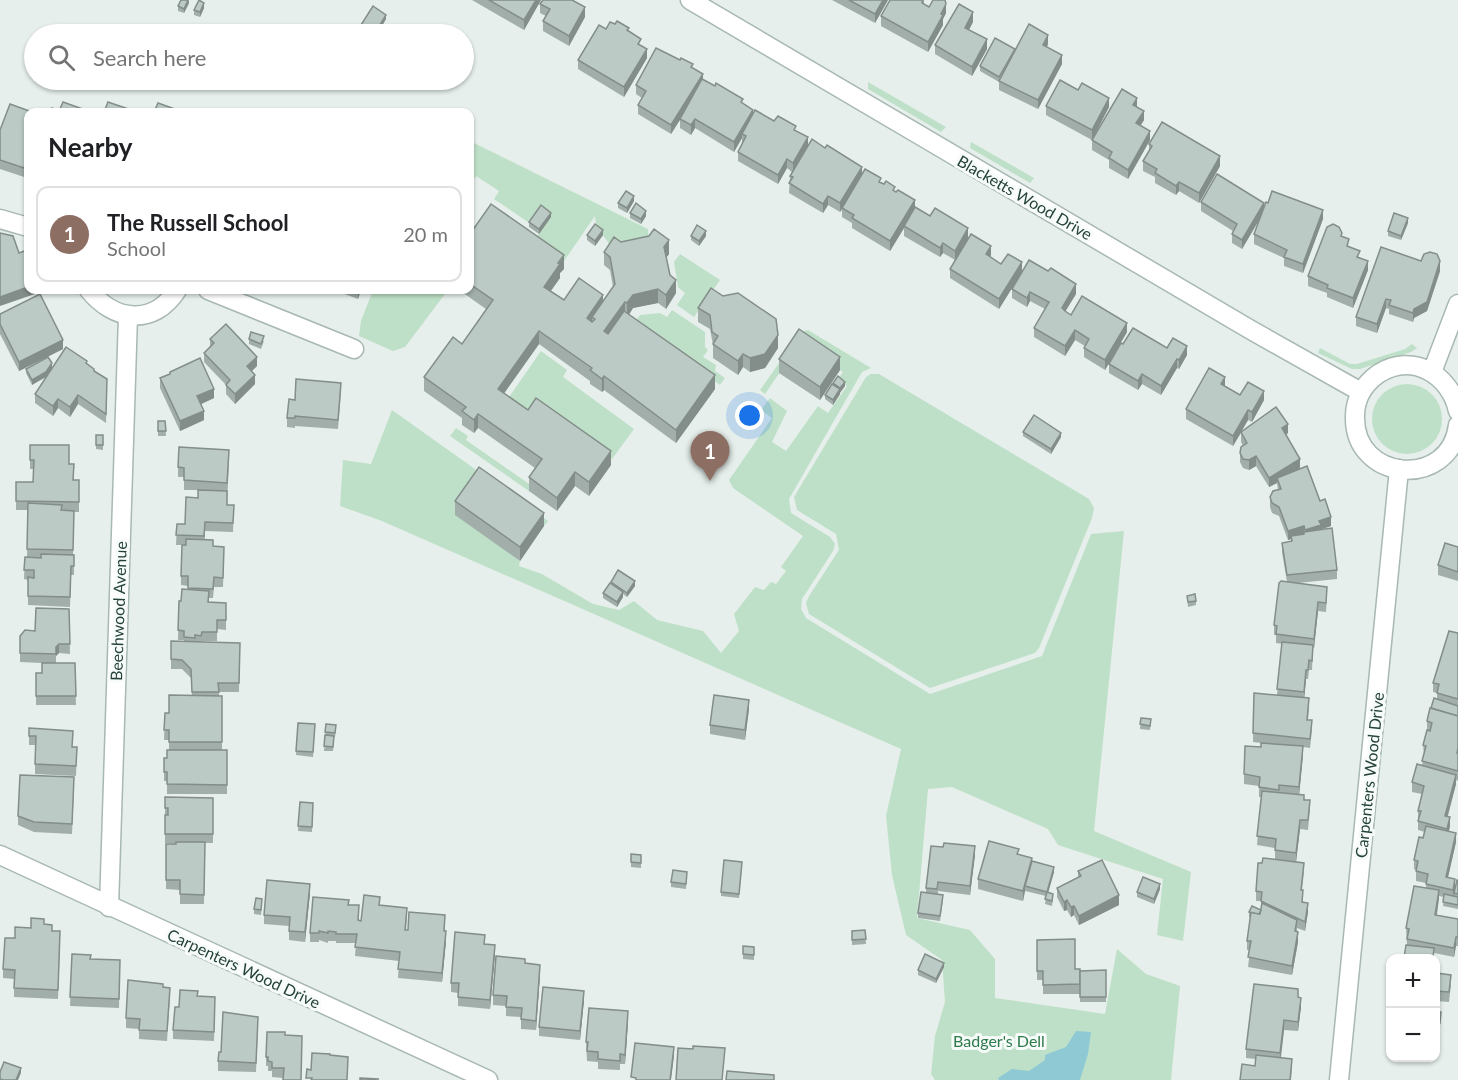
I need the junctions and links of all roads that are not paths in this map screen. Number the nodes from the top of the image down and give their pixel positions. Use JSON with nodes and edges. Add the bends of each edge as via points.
{"nodes":[{"id":1,"x":690,"y":0,"type":"edge"},
{"id":2,"x":0,"y":219,"type":"edge"},
{"id":3,"x":24,"y":226,"type":"edge"},
{"id":4,"x":92,"y":294,"type":"edge"},
{"id":5,"x":174,"y":294,"type":"edge"},
{"id":6,"x":218,"y":294,"type":"edge"},
{"id":7,"x":1458,"y":304,"type":"edge"},
{"id":8,"x":128,"y":316,"type":"junction"},
{"id":9,"x":354,"y":350,"type":"dead end"},
{"id":10,"x":1432,"y":372,"type":"junction"},
{"id":11,"x":1361,"y":392,"type":"junction"},
{"id":12,"x":1458,"y":411,"type":"edge"},
{"id":13,"x":1458,"y":431,"type":"edge"},
{"id":14,"x":1399,"y":469,"type":"junction"},
{"id":15,"x":0,"y":855,"type":"edge"},
{"id":16,"x":109,"y":907,"type":"junction"},
{"id":17,"x":488,"y":1080,"type":"edge"},
{"id":18,"x":1339,"y":1080,"type":"edge"}],
"edges":[{"from":1,"to":11,"type":"street","name":"Blacketts Wood Drive"},
{"from":2,"to":3,"type":"street"},
{"from":4,"to":8,"type":"street","via":[[110,310]]},
{"from":5,"to":8,"type":"street","via":[[153,311]]},
{"from":6,"to":9,"type":"street"},
{"from":7,"to":10,"type":"street"},
{"from":8,"to":16,"type":"street","name":"Beechwood Avenue"},
{"from":10,"to":11,"type":"street","via":[[1400,366],[1384,370]]},
{"from":10,"to":12,"type":"street","via":[[1446,383]]},
{"from":11,"to":14,"type":"street","via":[[1354,425],[1359,442],[1384,466]]},
{"from":13,"to":14,"type":"street","via":[[1446,453],[1429,466]]},
{"from":14,"to":18,"type":"street","name":"Carpenters Wood Drive"},
{"from":15,"to":16,"type":"street","name":"Carpenters Wood Drive"},
{"from":16,"to":17,"type":"street","name":"Carpenters Wood Drive"}]}
